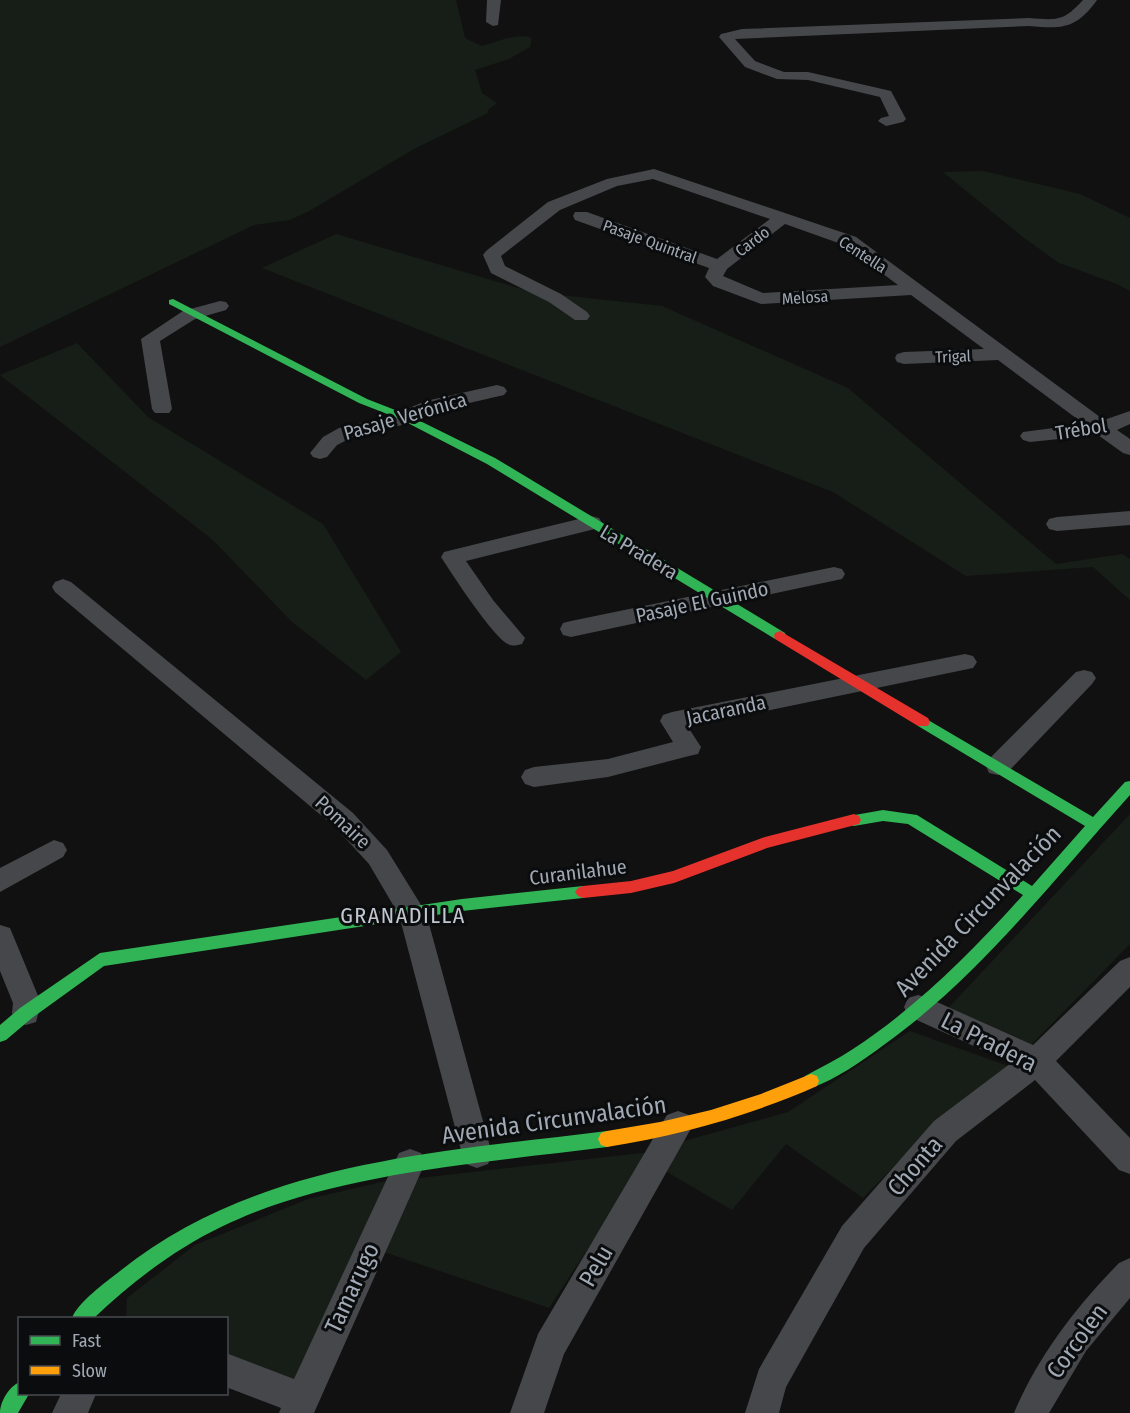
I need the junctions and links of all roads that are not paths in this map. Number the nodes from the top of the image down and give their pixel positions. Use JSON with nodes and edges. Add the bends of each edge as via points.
{"nodes":[{"id":1,"x":494,"y":0,"type":"edge"},
{"id":2,"x":1090,"y":0,"type":"edge"},
{"id":3,"x":493,"y":22,"type":"dead end"},
{"id":4,"x":886,"y":121,"type":"dead end"},
{"id":5,"x":581,"y":216,"type":"dead end"},
{"id":6,"x":784,"y":217,"type":"junction"},
{"id":7,"x":719,"y":266,"type":"junction"},
{"id":8,"x":914,"y":289,"type":"junction"},
{"id":9,"x":173,"y":302,"type":"dead end"},
{"id":10,"x":220,"y":306,"type":"dead end"},
{"id":11,"x":193,"y":314,"type":"junction"},
{"id":12,"x":581,"y":316,"type":"dead end"},
{"id":13,"x":1001,"y":354,"type":"junction"},
{"id":14,"x":904,"y":358,"type":"dead end"},
{"id":15,"x":497,"y":391,"type":"dead end"},
{"id":16,"x":162,"y":409,"type":"dead end"},
{"id":17,"x":404,"y":417,"type":"junction"},
{"id":18,"x":1130,"y":417,"type":"edge"},
{"id":19,"x":1103,"y":429,"type":"junction"},
{"id":20,"x":1030,"y":436,"type":"dead end"},
{"id":21,"x":1130,"y":449,"type":"edge"},
{"id":22,"x":320,"y":453,"type":"dead end"},
{"id":23,"x":1130,"y":518,"type":"edge"},
{"id":24,"x":591,"y":523,"type":"junction"},
{"id":25,"x":1057,"y":524,"type":"dead end"},
{"id":26,"x":834,"y":574,"type":"dead end"},
{"id":27,"x":63,"y":587,"type":"dead end"},
{"id":28,"x":717,"y":599,"type":"junction"},
{"id":29,"x":571,"y":629,"type":"dead end"},
{"id":30,"x":514,"y":638,"type":"dead end"},
{"id":31,"x":965,"y":662,"type":"dead end"},
{"id":32,"x":1084,"y":678,"type":"dead end"},
{"id":33,"x":859,"y":682,"type":"junction"},
{"id":34,"x":998,"y":766,"type":"junction"},
{"id":35,"x":534,"y":777,"type":"dead end"},
{"id":36,"x":1130,"y":786,"type":"edge"},
{"id":37,"x":1093,"y":824,"type":"junction"},
{"id":38,"x":54,"y":850,"type":"dead end"},
{"id":39,"x":0,"y":881,"type":"edge"},
{"id":40,"x":1033,"y":894,"type":"junction"},
{"id":41,"x":412,"y":913,"type":"junction"},
{"id":42,"x":0,"y":936,"type":"edge"},
{"id":43,"x":1130,"y":969,"type":"edge"},
{"id":44,"x":918,"y":1007,"type":"junction"},
{"id":45,"x":26,"y":1013,"type":"junction"},
{"id":46,"x":0,"y":1035,"type":"edge"},
{"id":47,"x":1037,"y":1061,"type":"junction"},
{"id":48,"x":678,"y":1125,"type":"junction"},
{"id":49,"x":477,"y":1154,"type":"junction"},
{"id":50,"x":1130,"y":1160,"type":"edge"},
{"id":51,"x":410,"y":1163,"type":"junction"},
{"id":52,"x":1130,"y":1274,"type":"edge"},
{"id":53,"x":92,"y":1315,"type":"edge"},
{"id":54,"x":228,"y":1371,"type":"edge"},
{"id":55,"x":18,"y":1394,"type":"edge"},
{"id":56,"x":78,"y":1395,"type":"edge"},
{"id":57,"x":298,"y":1406,"type":"edge"},
{"id":58,"x":7,"y":1413,"type":"edge"},
{"id":59,"x":69,"y":1413,"type":"edge"},
{"id":60,"x":527,"y":1413,"type":"edge"},
{"id":61,"x":762,"y":1413,"type":"edge"},
{"id":62,"x":1031,"y":1413,"type":"edge"}],
"edges":[{"from":1,"to":3,"type":"street"},
{"from":2,"to":4,"type":"street","via":[[1065,24],[1029,22],[742,33],[726,37],[750,64],[782,76],[808,76],[886,94],[898,119]]},
{"from":5,"to":7,"type":"street","name":"Pasaje Quintral"},
{"from":6,"to":7,"type":"street","name":"Cardo"},
{"from":6,"to":8,"type":"street","name":"Centella","via":[[850,241]]},
{"from":6,"to":12,"type":"street","name":"Centella","via":[[654,174],[614,182],[554,206],[492,255],[497,269],[555,298]]},
{"from":7,"to":8,"type":"street","name":"Melosa","via":[[714,278],[719,282],[761,299]]},
{"from":8,"to":13,"type":"street","name":"Centella"},
{"from":9,"to":11,"type":"street","name":"La Pradera"},
{"from":10,"to":11,"type":"street"},
{"from":11,"to":16,"type":"street","via":[[150,339]]},
{"from":11,"to":17,"type":"street","name":"La Pradera","via":[[363,401]]},
{"from":13,"to":14,"type":"street","name":"Trigal"},
{"from":13,"to":19,"type":"street","name":"Centella"},
{"from":15,"to":17,"type":"street","name":"Pasaje Verónica","via":[[433,405]]},
{"from":17,"to":22,"type":"street","name":"Pasaje Verónica","via":[[346,432],[330,441]]},
{"from":17,"to":24,"type":"street","name":"La Pradera","via":[[491,460]]},
{"from":18,"to":19,"type":"street","name":"Trébol"},
{"from":19,"to":20,"type":"street","name":"Trébol"},
{"from":19,"to":21,"type":"street","name":"Centella"},
{"from":23,"to":25,"type":"street"},
{"from":24,"to":28,"type":"street","name":"La Pradera"},
{"from":24,"to":30,"type":"street","via":[[452,557]]},
{"from":26,"to":28,"type":"street","name":"Pasaje El Guindo"},
{"from":27,"to":41,"type":"street","name":"Pomaire","via":[[344,820],[378,857]]},
{"from":28,"to":29,"type":"street","name":"Pasaje El Guindo"},
{"from":28,"to":33,"type":"street","name":"La Pradera"},
{"from":31,"to":33,"type":"street","name":"Jacaranda"},
{"from":32,"to":34,"type":"street"},
{"from":33,"to":34,"type":"street","name":"La Pradera"},
{"from":33,"to":35,"type":"street","name":"Jacaranda","via":[[672,721],[689,747],[608,768]]},
{"from":34,"to":37,"type":"street","name":"La Pradera"},
{"from":36,"to":37,"type":"street","name":"Avenida Circunvalación"},
{"from":37,"to":40,"type":"street","name":"Avenida Circunvalación"},
{"from":38,"to":39,"type":"street"},
{"from":40,"to":41,"type":"street","name":"Curanilahue","via":[[912,819],[894,814],[875,815],[765,843],[674,877],[631,887]]},
{"from":40,"to":44,"type":"street","name":"Avenida Circunvalación"},
{"from":41,"to":45,"type":"street","name":"Curanilahue","via":[[100,960]]},
{"from":41,"to":49,"type":"street","name":"Pomaire"},
{"from":42,"to":45,"type":"street","via":[[27,1003]]},
{"from":43,"to":47,"type":"street","name":"Chonta"},
{"from":44,"to":47,"type":"street","name":"La Pradera"},
{"from":44,"to":48,"type":"street","name":"Avenida Circunvalación","via":[[865,1050],[821,1074],[729,1114]]},
{"from":45,"to":46,"type":"street"},
{"from":47,"to":50,"type":"street","name":"La Pradera"},
{"from":47,"to":61,"type":"street","name":"Chonta","via":[[945,1131],[853,1238],[771,1381]]},
{"from":48,"to":49,"type":"street","name":"Avenida Circunvalación","via":[[593,1142]]},
{"from":48,"to":60,"type":"street","name":"Pelu","via":[[550,1346]]},
{"from":49,"to":51,"type":"street","name":"Avenida Circunvalación"},
{"from":51,"to":53,"type":"street","name":"Avenida Circunvalación","via":[[285,1195],[221,1218],[172,1244],[130,1274]]},
{"from":51,"to":57,"type":"street","name":"Tamarugo"},
{"from":52,"to":62,"type":"street","name":"Corcolen","via":[[1085,1322],[1050,1373]]},
{"from":54,"to":57,"type":"street"},
{"from":55,"to":58,"type":"street"},
{"from":56,"to":59,"type":"street"}]}
